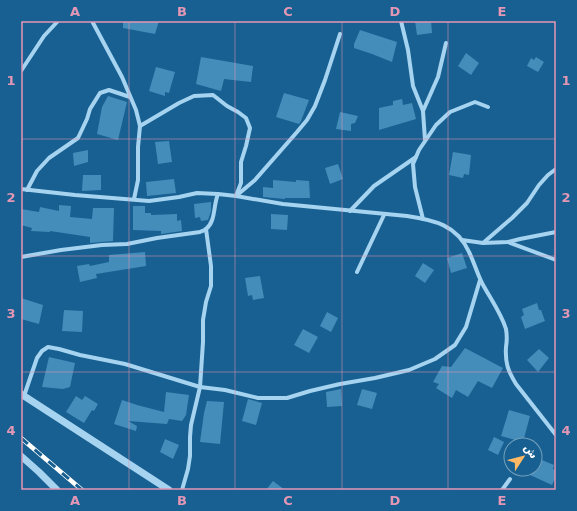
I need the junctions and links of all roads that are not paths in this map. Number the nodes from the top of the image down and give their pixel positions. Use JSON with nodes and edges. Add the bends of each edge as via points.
{"nodes":[{"id":1,"x":58,"y":21,"type":"edge"},
{"id":2,"x":92,"y":21,"type":"edge"},
{"id":3,"x":401,"y":21,"type":"edge"},
{"id":4,"x":340,"y":34,"type":"dead end"},
{"id":5,"x":446,"y":43,"type":"dead end"},
{"id":6,"x":21,"y":71,"type":"edge"},
{"id":7,"x":130,"y":97,"type":"junction"},
{"id":8,"x":488,"y":107,"type":"dead end"},
{"id":9,"x":423,"y":111,"type":"junction"},
{"id":10,"x":140,"y":126,"type":"junction"},
{"id":11,"x":425,"y":142,"type":"junction"},
{"id":12,"x":417,"y":156,"type":"junction"},
{"id":13,"x":556,"y":169,"type":"edge"},
{"id":14,"x":21,"y":189,"type":"edge"},
{"id":15,"x":27,"y":190,"type":"junction"},
{"id":16,"x":218,"y":194,"type":"junction"},
{"id":17,"x":236,"y":196,"type":"junction"},
{"id":18,"x":134,"y":199,"type":"junction"},
{"id":19,"x":350,"y":211,"type":"junction"},
{"id":20,"x":384,"y":214,"type":"junction"},
{"id":21,"x":423,"y":219,"type":"junction"},
{"id":22,"x":206,"y":229,"type":"junction"},
{"id":23,"x":556,"y":232,"type":"edge"},
{"id":24,"x":462,"y":240,"type":"junction"},
{"id":25,"x":508,"y":242,"type":"junction"},
{"id":26,"x":483,"y":243,"type":"junction"},
{"id":27,"x":21,"y":257,"type":"edge"},
{"id":28,"x":556,"y":260,"type":"edge"},
{"id":29,"x":357,"y":272,"type":"dead end"},
{"id":30,"x":480,"y":280,"type":"junction"},
{"id":31,"x":200,"y":387,"type":"junction"},
{"id":32,"x":23,"y":395,"type":"edge"},
{"id":33,"x":556,"y":424,"type":"edge"},
{"id":34,"x":551,"y":429,"type":"junction"},
{"id":35,"x":556,"y":435,"type":"edge"},
{"id":36,"x":21,"y":456,"type":"edge"},
{"id":37,"x":510,"y":479,"type":"dead end"},
{"id":38,"x":57,"y":490,"type":"edge"},
{"id":39,"x":169,"y":490,"type":"edge"},
{"id":40,"x":182,"y":490,"type":"edge"},
{"id":41,"x":502,"y":490,"type":"edge"}],
"edges":[{"from":1,"to":6,"type":"street","via":[[44,36]]},
{"from":2,"to":7,"type":"street"},
{"from":3,"to":9,"type":"street","via":[[413,86]]},
{"from":4,"to":17,"type":"street","via":[[325,80],[307,120],[255,180]]},
{"from":5,"to":9,"type":"street","via":[[438,77]]},
{"from":7,"to":10,"type":"street"},
{"from":7,"to":15,"type":"street","via":[[109,90],[100,93],[78,138],[49,158]]},
{"from":8,"to":11,"type":"street","via":[[475,102],[450,112],[436,125]]},
{"from":9,"to":11,"type":"street"},
{"from":10,"to":17,"type":"street","via":[[194,96],[213,95],[238,112],[246,118],[250,128],[241,162],[241,183]]},
{"from":10,"to":18,"type":"street","via":[[138,180]]},
{"from":11,"to":12,"type":"street"},
{"from":12,"to":19,"type":"street","via":[[374,186]]},
{"from":12,"to":21,"type":"street","via":[[413,164],[415,187]]},
{"from":13,"to":26,"type":"street","via":[[539,185],[527,203]]},
{"from":14,"to":15,"type":"street"},
{"from":15,"to":18,"type":"street"},
{"from":16,"to":17,"type":"street"},
{"from":16,"to":18,"type":"street","via":[[197,194],[149,201]]},
{"from":16,"to":22,"type":"street","via":[[213,218]]},
{"from":17,"to":19,"type":"street"},
{"from":19,"to":20,"type":"street"},
{"from":20,"to":21,"type":"street"},
{"from":20,"to":29,"type":"street"},
{"from":21,"to":24,"type":"street","via":[[451,230]]},
{"from":22,"to":27,"type":"street","via":[[127,244],[61,250]]},
{"from":22,"to":31,"type":"street","via":[[211,286],[203,320]]},
{"from":23,"to":25,"type":"street"},
{"from":24,"to":26,"type":"street"},
{"from":24,"to":30,"type":"street"},
{"from":25,"to":26,"type":"street"},
{"from":25,"to":28,"type":"street"},
{"from":30,"to":31,"type":"street","via":[[466,327],[455,345],[435,359],[409,370],[287,398],[258,398]]},
{"from":30,"to":34,"type":"street","via":[[506,330],[506,358],[511,376]]},
{"from":31,"to":32,"type":"street","via":[[125,364],[48,348],[37,358]]},
{"from":31,"to":40,"type":"street","via":[[191,424],[190,456]]},
{"from":32,"to":39,"type":"street"},
{"from":33,"to":34,"type":"street"},
{"from":34,"to":35,"type":"street"},
{"from":36,"to":38,"type":"street"},
{"from":37,"to":41,"type":"street"}]}
